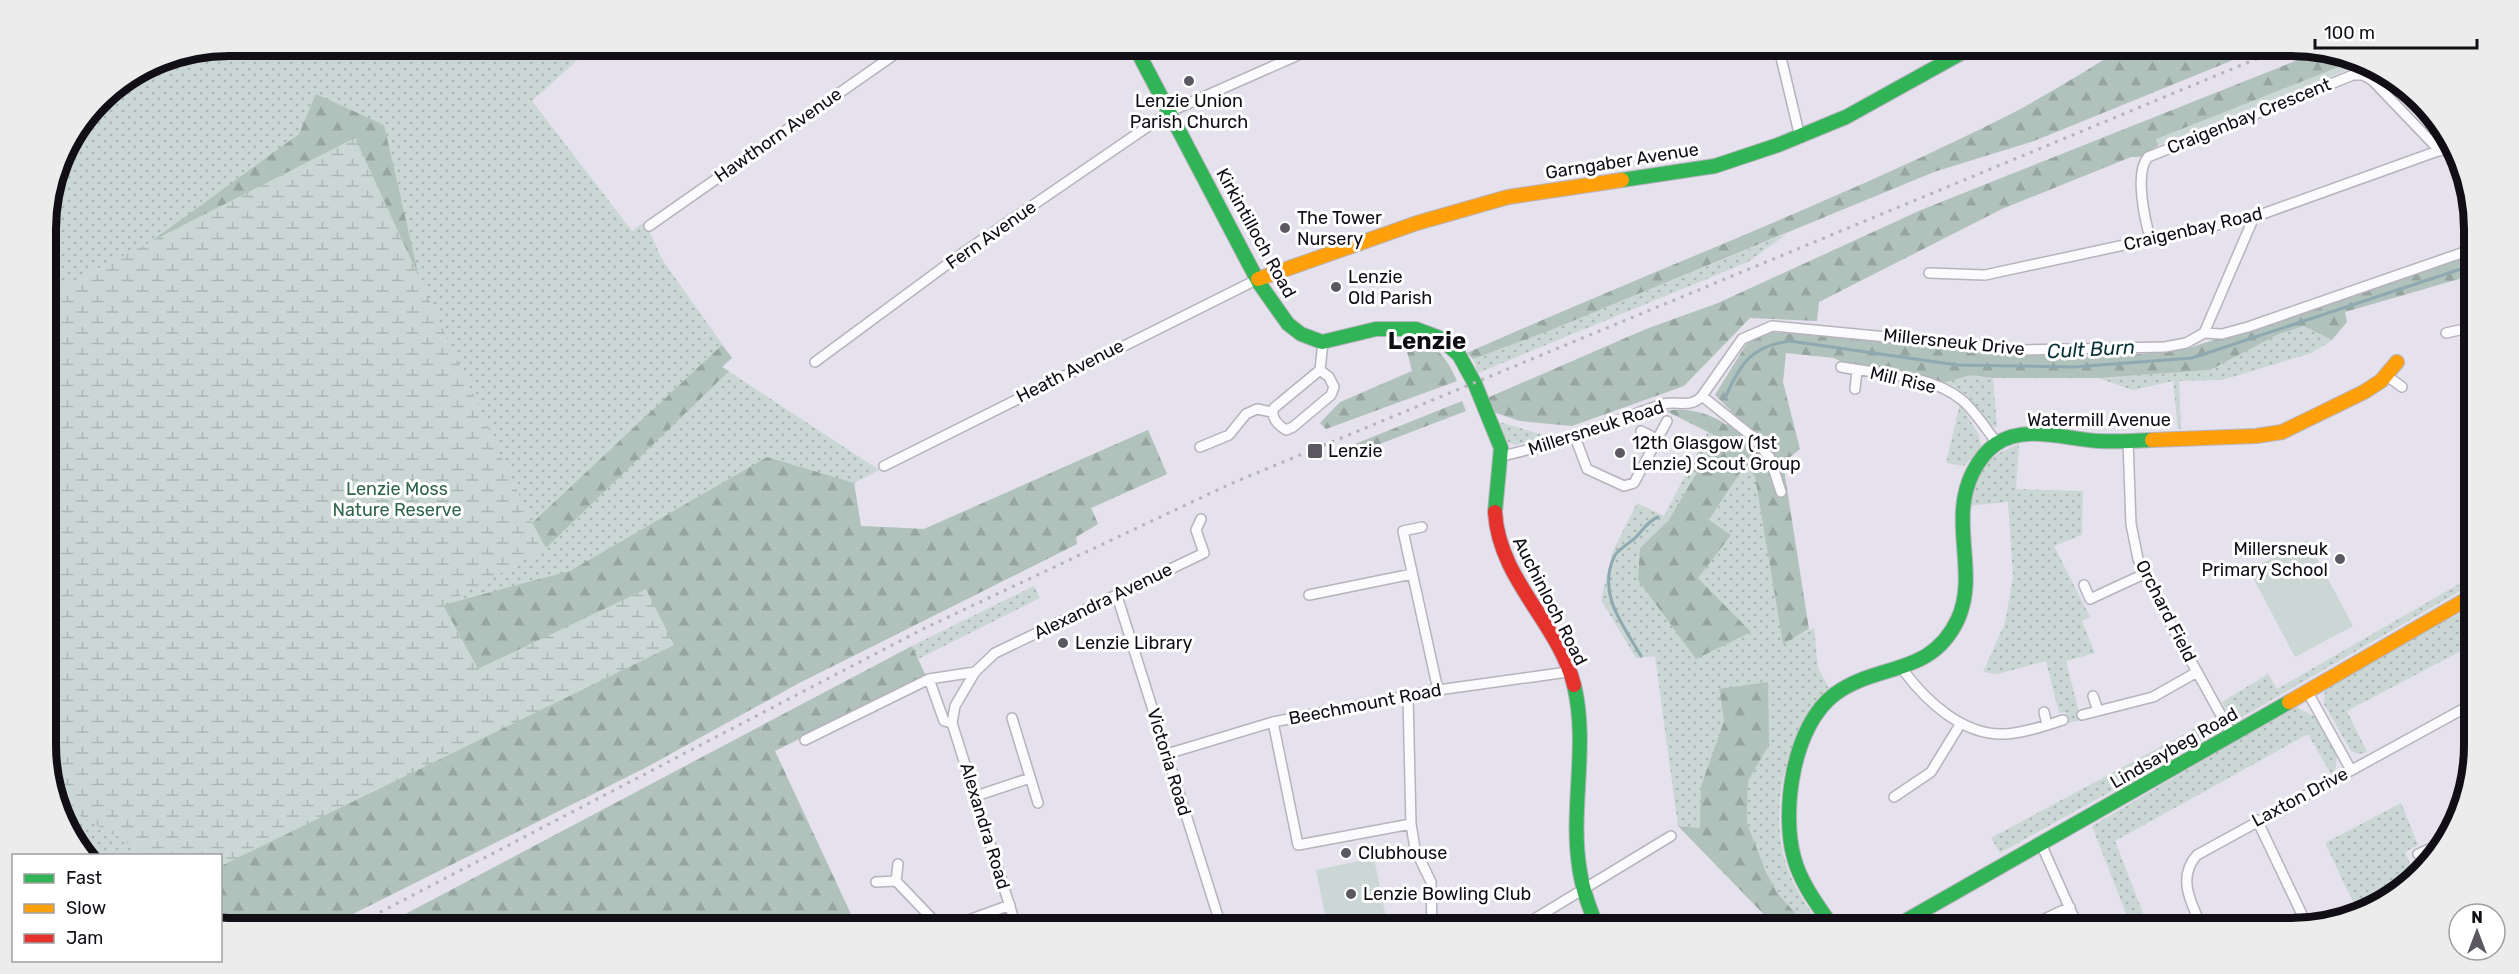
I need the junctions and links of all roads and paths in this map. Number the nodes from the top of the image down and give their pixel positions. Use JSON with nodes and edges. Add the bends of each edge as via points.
{"nodes":[{"id":1,"x":894,"y":55,"type":"edge"},
{"id":2,"x":1139,"y":55,"type":"edge"},
{"id":3,"x":1298,"y":55,"type":"edge"},
{"id":4,"x":1780,"y":55,"type":"edge"},
{"id":5,"x":1958,"y":55,"type":"edge"},
{"id":6,"x":1169,"y":112,"type":"junction"},
{"id":7,"x":1800,"y":137,"type":"junction"},
{"id":8,"x":2443,"y":148,"type":"edge"},
{"id":9,"x":2444,"y":149,"type":"edge"},
{"id":10,"x":2254,"y":217,"type":"junction"},
{"id":11,"x":649,"y":226,"type":"dead end"},
{"id":12,"x":2151,"y":241,"type":"junction"},
{"id":13,"x":2464,"y":252,"type":"edge"},
{"id":14,"x":1929,"y":273,"type":"dead end"},
{"id":15,"x":1258,"y":279,"type":"junction"},
{"id":16,"x":2464,"y":329,"type":"edge"},
{"id":17,"x":2204,"y":333,"type":"junction"},
{"id":18,"x":2446,"y":333,"type":"dead end"},
{"id":19,"x":1323,"y":342,"type":"junction"},
{"id":20,"x":815,"y":362,"type":"dead end"},
{"id":21,"x":2397,"y":362,"type":"dead end"},
{"id":22,"x":1841,"y":367,"type":"dead end"},
{"id":23,"x":1320,"y":370,"type":"junction"},
{"id":24,"x":1857,"y":370,"type":"junction"},
{"id":25,"x":2388,"y":376,"type":"junction"},
{"id":26,"x":2402,"y":387,"type":"dead end"},
{"id":27,"x":1855,"y":389,"type":"dead end"},
{"id":28,"x":1702,"y":396,"type":"junction"},
{"id":29,"x":1272,"y":412,"type":"junction"},
{"id":30,"x":1666,"y":421,"type":"dead end"},
{"id":31,"x":1641,"y":431,"type":"dead end"},
{"id":32,"x":1575,"y":437,"type":"junction"},
{"id":33,"x":1657,"y":439,"type":"junction"},
{"id":34,"x":2128,"y":441,"type":"junction"},
{"id":35,"x":1997,"y":443,"type":"junction"},
{"id":36,"x":1200,"y":447,"type":"dead end"},
{"id":37,"x":1502,"y":456,"type":"junction"},
{"id":38,"x":884,"y":466,"type":"dead end"},
{"id":39,"x":1781,"y":492,"type":"dead end"},
{"id":40,"x":1201,"y":519,"type":"dead end"},
{"id":41,"x":1422,"y":527,"type":"dead end"},
{"id":42,"x":1412,"y":574,"type":"junction"},
{"id":43,"x":2144,"y":574,"type":"junction"},
{"id":44,"x":2085,"y":585,"type":"dead end"},
{"id":45,"x":1309,"y":595,"type":"dead end"},
{"id":46,"x":1117,"y":596,"type":"junction"},
{"id":47,"x":2464,"y":601,"type":"edge"},
{"id":48,"x":1902,"y":670,"type":"junction"},
{"id":49,"x":975,"y":672,"type":"junction"},
{"id":50,"x":1568,"y":672,"type":"junction"},
{"id":51,"x":2196,"y":672,"type":"junction"},
{"id":52,"x":929,"y":679,"type":"junction"},
{"id":53,"x":1438,"y":690,"type":"junction"},
{"id":54,"x":2307,"y":691,"type":"junction"},
{"id":55,"x":1408,"y":696,"type":"junction"},
{"id":56,"x":2094,"y":696,"type":"dead end"},
{"id":57,"x":2464,"y":708,"type":"edge"},
{"id":58,"x":2098,"y":711,"type":"junction"},
{"id":59,"x":2044,"y":712,"type":"dead end"},
{"id":60,"x":2082,"y":715,"type":"dead end"},
{"id":61,"x":1012,"y":718,"type":"dead end"},
{"id":62,"x":2063,"y":720,"type":"dead end"},
{"id":63,"x":1274,"y":722,"type":"junction"},
{"id":64,"x":952,"y":723,"type":"junction"},
{"id":65,"x":1961,"y":723,"type":"junction"},
{"id":66,"x":2047,"y":725,"type":"junction"},
{"id":67,"x":2232,"y":735,"type":"junction"},
{"id":68,"x":805,"y":740,"type":"dead end"},
{"id":69,"x":1167,"y":754,"type":"junction"},
{"id":70,"x":2352,"y":770,"type":"junction"},
{"id":71,"x":1030,"y":778,"type":"junction"},
{"id":72,"x":976,"y":796,"type":"junction"},
{"id":73,"x":1894,"y":797,"type":"dead end"},
{"id":74,"x":1038,"y":803,"type":"dead end"},
{"id":75,"x":2257,"y":820,"type":"junction"},
{"id":76,"x":1411,"y":824,"type":"junction"},
{"id":77,"x":1671,"y":836,"type":"dead end"},
{"id":78,"x":2041,"y":844,"type":"junction"},
{"id":79,"x":2429,"y":849,"type":"edge"},
{"id":80,"x":2418,"y":854,"type":"dead end"},
{"id":81,"x":898,"y":864,"type":"dead end"},
{"id":82,"x":896,"y":881,"type":"junction"},
{"id":83,"x":876,"y":882,"type":"dead end"},
{"id":84,"x":1582,"y":890,"type":"junction"},
{"id":85,"x":1010,"y":905,"type":"junction"},
{"id":86,"x":2070,"y":908,"type":"junction"},
{"id":87,"x":932,"y":918,"type":"edge"},
{"id":88,"x":974,"y":918,"type":"edge"},
{"id":89,"x":1014,"y":918,"type":"edge"},
{"id":90,"x":1219,"y":918,"type":"edge"},
{"id":91,"x":1432,"y":918,"type":"edge"},
{"id":92,"x":1536,"y":918,"type":"edge"},
{"id":93,"x":1593,"y":918,"type":"edge"},
{"id":94,"x":1826,"y":918,"type":"edge"},
{"id":95,"x":1910,"y":918,"type":"edge"},
{"id":96,"x":2048,"y":918,"type":"edge"},
{"id":97,"x":2074,"y":918,"type":"edge"},
{"id":98,"x":2198,"y":918,"type":"edge"},
{"id":99,"x":2304,"y":918,"type":"edge"}],
"edges":[{"from":1,"to":11,"type":"street","name":"Hawthorn Avenue"},
{"from":2,"to":6,"type":"main road","name":"Kirkintilloch Road"},
{"from":3,"to":6,"type":"street","name":"Fern Avenue"},
{"from":4,"to":7,"type":"street"},
{"from":5,"to":7,"type":"main road","name":"Garngaber Avenue","via":[[1846,117]]},
{"from":6,"to":15,"type":"main road","name":"Kirkintilloch Road"},
{"from":6,"to":20,"type":"street","name":"Fern Avenue","via":[[960,255]]},
{"from":7,"to":15,"type":"main road","name":"Garngaber Avenue","via":[[1715,166],[1508,197],[1417,223]]},
{"from":8,"to":12,"type":"street","name":"Craigenbay Crescent","via":[[2372,80],[2353,75],[2148,157],[2140,177]]},
{"from":9,"to":10,"type":"street","name":"Craigenbay Road"},
{"from":10,"to":12,"type":"street","name":"Craigenbay Road"},
{"from":10,"to":17,"type":"street"},
{"from":12,"to":14,"type":"street","name":"Craigenbay Road","via":[[1985,275]]},
{"from":13,"to":17,"type":"street","name":"Millersneuk Drive","via":[[2248,327],[2222,334]]},
{"from":15,"to":19,"type":"main road","name":"Kirkintilloch Road","via":[[1287,324],[1310,339]]},
{"from":15,"to":38,"type":"street","name":"Heath Avenue"},
{"from":16,"to":18,"type":"street"},
{"from":17,"to":28,"type":"street","name":"Millersneuk Drive","via":[[2186,343],[2165,347],[2022,350],[1772,326],[1742,339]]},
{"from":19,"to":23,"type":"street"},
{"from":19,"to":37,"type":"main road","via":[[1345,341],[1375,329],[1404,326],[1439,336],[1467,365]]},
{"from":21,"to":25,"type":"main road","name":"Watermill Avenue"},
{"from":22,"to":24,"type":"street","name":"Mill Rise"},
{"from":23,"to":29,"type":"street"},
{"from":23,"to":29,"type":"street","via":[[1334,387],[1323,403],[1286,430]]},
{"from":24,"to":27,"type":"street","name":"Mill Rise"},
{"from":24,"to":35,"type":"street","name":"Mill Rise","via":[[1950,392],[1964,401]]},
{"from":25,"to":26,"type":"street"},
{"from":25,"to":34,"type":"main road","name":"Watermill Avenue","via":[[2362,396],[2277,434]]},
{"from":28,"to":32,"type":"street","name":"Millersneuk Road","via":[[1687,405],[1664,403]]},
{"from":28,"to":39,"type":"street","via":[[1753,437],[1770,458]]},
{"from":29,"to":36,"type":"street","via":[[1257,409],[1246,414],[1229,435]]},
{"from":30,"to":33,"type":"street"},
{"from":31,"to":33,"type":"street"},
{"from":32,"to":33,"type":"street","via":[[1587,469],[1624,486],[1634,483]]},
{"from":32,"to":37,"type":"street","name":"Millersneuk Road"},
{"from":34,"to":35,"type":"main road","name":"Watermill Avenue","via":[[2032,435]]},
{"from":34,"to":43,"type":"street","name":"Orchard Field","via":[[2132,533]]},
{"from":35,"to":48,"type":"main road","via":[[1970,475],[1960,506],[1965,578],[1959,616],[1931,655]]},
{"from":37,"to":50,"type":"main road","name":"Auchinloch Road","via":[[1493,507],[1498,539],[1516,580]]},
{"from":40,"to":46,"type":"street","name":"Alexandra Avenue","via":[[1196,530],[1204,553]]},
{"from":41,"to":42,"type":"street","via":[[1403,531]]},
{"from":42,"to":45,"type":"street"},
{"from":42,"to":53,"type":"street"},
{"from":43,"to":44,"type":"street","via":[[2090,599]]},
{"from":43,"to":51,"type":"street","name":"Orchard Field"},
{"from":46,"to":49,"type":"street","name":"Alexandra Avenue","via":[[995,653]]},
{"from":46,"to":69,"type":"street","name":"Victoria Road"},
{"from":47,"to":54,"type":"main road","name":"Lindsaybeg Road"},
{"from":48,"to":65,"type":"street","via":[[1923,694]]},
{"from":48,"to":94,"type":"main road","via":[[1863,681],[1834,695],[1816,717],[1795,766],[1789,805],[1791,849],[1808,891]]},
{"from":49,"to":52,"type":"street"},
{"from":49,"to":64,"type":"street","name":"Alexandra Avenue","via":[[955,706]]},
{"from":50,"to":53,"type":"street","name":"Beechmount Road"},
{"from":50,"to":84,"type":"main road","name":"Auchinloch Road","via":[[1578,700],[1576,855]]},
{"from":51,"to":58,"type":"street","via":[[2153,697]]},
{"from":51,"to":67,"type":"street","name":"Orchard Field"},
{"from":52,"to":64,"type":"street","name":"Alexandra Road","via":[[944,721]]},
{"from":52,"to":68,"type":"street"},
{"from":53,"to":55,"type":"street","name":"Beechmount Road"},
{"from":54,"to":67,"type":"main road","name":"Lindsaybeg Road"},
{"from":54,"to":70,"type":"street"},
{"from":55,"to":63,"type":"street","name":"Beechmount Road"},
{"from":55,"to":76,"type":"street"},
{"from":56,"to":58,"type":"street"},
{"from":57,"to":70,"type":"street","name":"Laxton Drive"},
{"from":58,"to":60,"type":"street"},
{"from":59,"to":66,"type":"street"},
{"from":61,"to":71,"type":"street"},
{"from":62,"to":66,"type":"street"},
{"from":63,"to":69,"type":"street","name":"Beechmount Road"},
{"from":63,"to":76,"type":"street","via":[[1298,845]]},
{"from":64,"to":72,"type":"street","name":"Alexandra Road"},
{"from":65,"to":66,"type":"street","via":[[1986,733],[2003,734]]},
{"from":65,"to":73,"type":"street","via":[[1931,772]]},
{"from":67,"to":78,"type":"main road","name":"Lindsaybeg Road"},
{"from":69,"to":90,"type":"street","name":"Victoria Road"},
{"from":70,"to":75,"type":"street","name":"Laxton Drive"},
{"from":71,"to":72,"type":"street"},
{"from":71,"to":74,"type":"street"},
{"from":72,"to":85,"type":"street","name":"Alexandra Road"},
{"from":75,"to":98,"type":"street","name":"Laxton Drive","via":[[2205,848],[2192,861],[2187,893]]},
{"from":75,"to":99,"type":"street"},
{"from":76,"to":91,"type":"street","via":[[1415,849],[1431,882]]},
{"from":77,"to":84,"type":"street"},
{"from":78,"to":86,"type":"street"},
{"from":78,"to":95,"type":"main road","name":"Lindsaybeg Road"},
{"from":79,"to":80,"type":"street"},
{"from":81,"to":82,"type":"street"},
{"from":82,"to":83,"type":"street"},
{"from":82,"to":87,"type":"street"},
{"from":84,"to":92,"type":"street"},
{"from":84,"to":93,"type":"main road","name":"Auchinloch Road"},
{"from":85,"to":88,"type":"street"},
{"from":85,"to":89,"type":"street","name":"Alexandra Road"},
{"from":86,"to":96,"type":"street"},
{"from":86,"to":97,"type":"street"}]}
